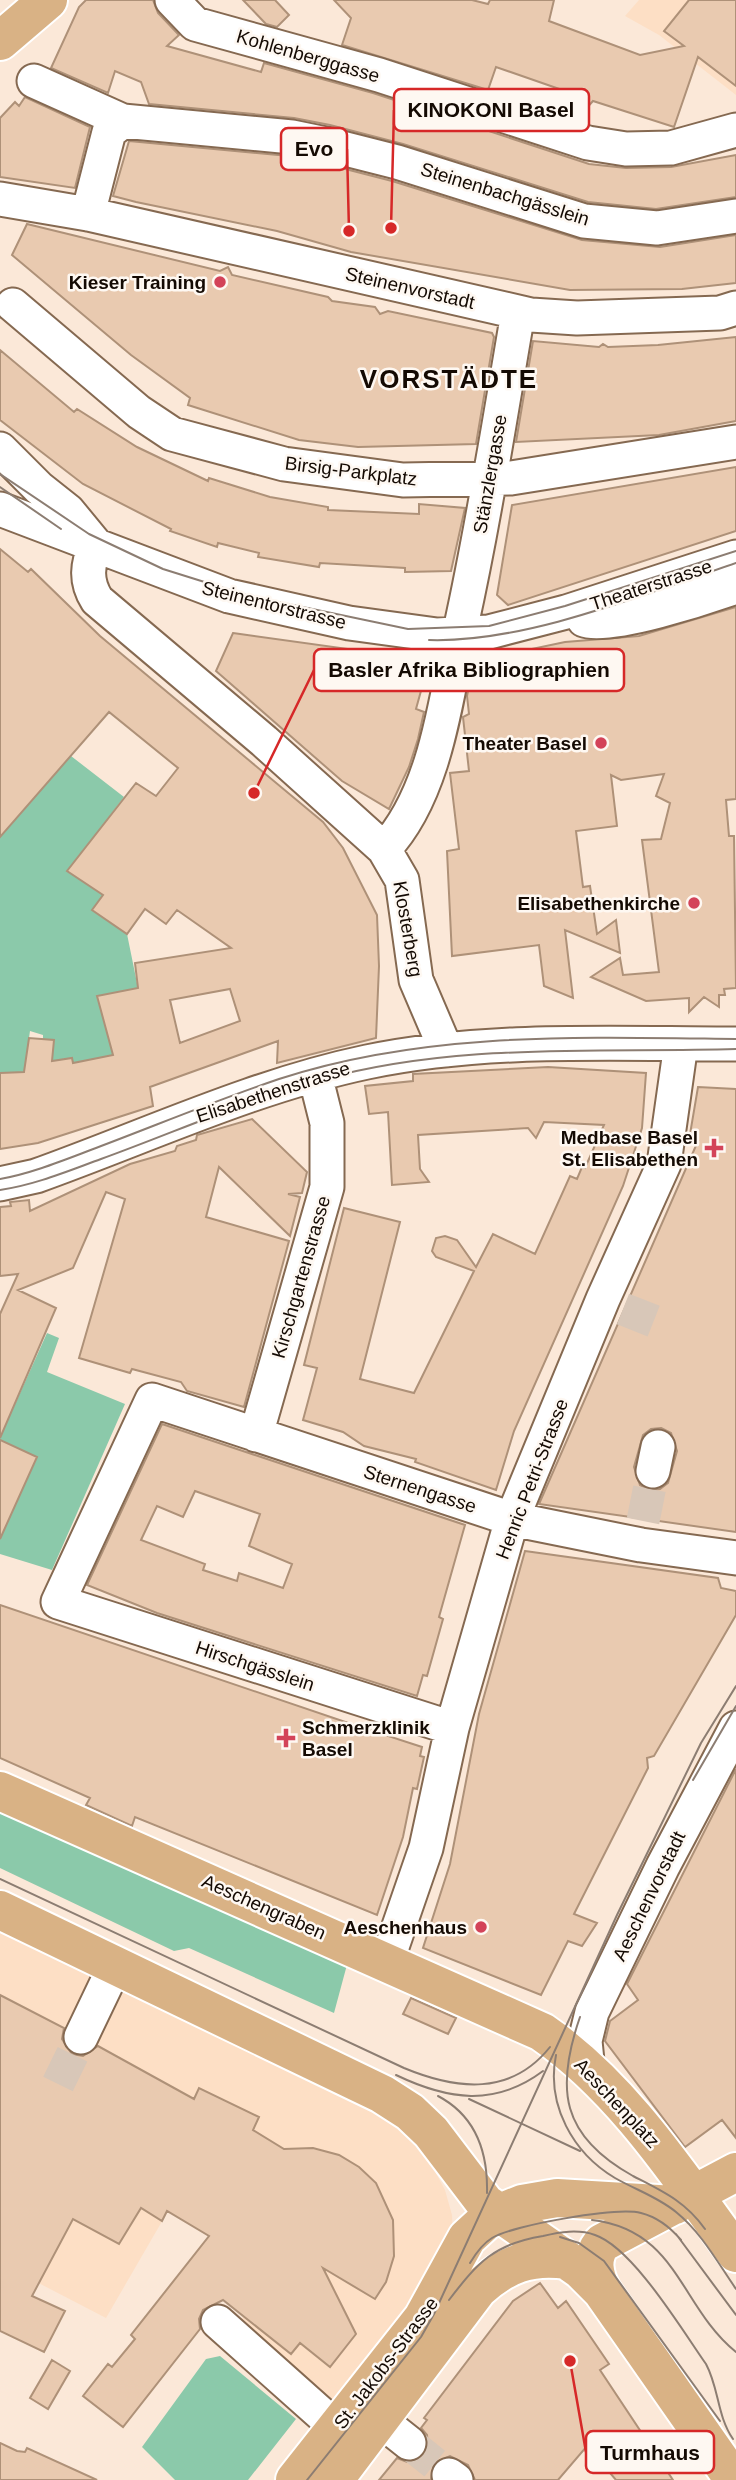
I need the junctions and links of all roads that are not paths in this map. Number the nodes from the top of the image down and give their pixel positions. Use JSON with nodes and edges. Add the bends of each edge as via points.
{"nodes":[{"id":1,"x":48,"y":0,"type":"edge"},
{"id":2,"x":172,"y":0,"type":"edge"},
{"id":3,"x":0,"y":41,"type":"edge"},
{"id":4,"x":34,"y":81,"type":"dead end"},
{"id":5,"x":123,"y":121,"type":"junction"},
{"id":6,"x":736,"y":131,"type":"edge"},
{"id":7,"x":0,"y":199,"type":"edge"},
{"id":8,"x":88,"y":214,"type":"junction"},
{"id":9,"x":736,"y":216,"type":"edge"},
{"id":10,"x":13,"y":305,"type":"dead end"},
{"id":11,"x":736,"y":308,"type":"edge"},
{"id":12,"x":518,"y":313,"type":"junction"},
{"id":13,"x":736,"y":442,"type":"edge"},
{"id":14,"x":0,"y":449,"type":"edge"},
{"id":15,"x":489,"y":479,"type":"junction"},
{"id":16,"x":0,"y":481,"type":"edge"},
{"id":17,"x":0,"y":509,"type":"edge"},
{"id":18,"x":96,"y":545,"type":"junction"},
{"id":19,"x":736,"y":557,"type":"edge"},
{"id":20,"x":736,"y":587,"type":"edge"},
{"id":21,"x":566,"y":612,"type":"junction"},
{"id":22,"x":460,"y":634,"type":"junction"},
{"id":23,"x":384,"y":849,"type":"junction"},
{"id":24,"x":681,"y":1044,"type":"junction"},
{"id":25,"x":736,"y":1044,"type":"edge"},
{"id":26,"x":446,"y":1050,"type":"junction"},
{"id":27,"x":736,"y":1052,"type":"edge"},
{"id":28,"x":315,"y":1075,"type":"junction"},
{"id":29,"x":0,"y":1184,"type":"edge"},
{"id":30,"x":256,"y":1435,"type":"junction"},
{"id":31,"x":512,"y":1520,"type":"junction"},
{"id":32,"x":736,"y":1558,"type":"edge"},
{"id":33,"x":58,"y":1602,"type":"joint"},
{"id":34,"x":452,"y":1728,"type":"junction"},
{"id":35,"x":736,"y":1728,"type":"edge"},
{"id":36,"x":0,"y":1791,"type":"edge"},
{"id":37,"x":0,"y":1910,"type":"edge"},
{"id":38,"x":387,"y":1961,"type":"junction"},
{"id":39,"x":115,"y":1966,"type":"junction"},
{"id":40,"x":528,"y":2024,"type":"joint"},
{"id":41,"x":81,"y":2037,"type":"tunnel mouth"},
{"id":42,"x":588,"y":2071,"type":"junction"},
{"id":43,"x":736,"y":2151,"type":"edge"},
{"id":44,"x":736,"y":2172,"type":"edge"},
{"id":45,"x":682,"y":2191,"type":"junction"},
{"id":46,"x":498,"y":2213,"type":"junction"},
{"id":47,"x":736,"y":2253,"type":"edge"},
{"id":48,"x":567,"y":2260,"type":"junction"},
{"id":49,"x":602,"y":2291,"type":"junction"},
{"id":50,"x":218,"y":2322,"type":"dead end"},
{"id":51,"x":337,"y":2428,"type":"junction"},
{"id":52,"x":732,"y":2473,"type":"edge"},
{"id":53,"x":295,"y":2480,"type":"edge"},
{"id":54,"x":334,"y":2480,"type":"edge"}],
"edges":[{"from":1,"to":3,"type":"main road"},
{"from":2,"to":6,"type":"street","name":"Kohlenberggasse","via":[[195,24],[379,75],[588,143],[626,149],[671,148]]},
{"from":4,"to":5,"type":"street","name":"Steinenbachgässlein"},
{"from":5,"to":8,"type":"street","via":[[109,132]]},
{"from":5,"to":9,"type":"street","name":"Steinenbachgässlein","via":[[326,144],[584,221],[657,228]]},
{"from":7,"to":8,"type":"street","name":"Steinenvorstadt"},
{"from":8,"to":12,"type":"street","name":"Steinenvorstadt"},
{"from":10,"to":15,"type":"street","name":"Birsig-Parkplatz","via":[[139,412],[172,433],[284,464],[344,474],[403,480]]},
{"from":11,"to":12,"type":"street","name":"Steinenvorstadt","via":[[720,313],[577,318]]},
{"from":12,"to":15,"type":"street","name":"Stänzlergasse"},
{"from":13,"to":15,"type":"street","name":"Birsig-Parkplatz"},
{"from":14,"to":18,"type":"street","name":"Steinentorstrasse","via":[[74,516]]},
{"from":15,"to":22,"type":"street","name":"Stänzlergasse"},
{"from":16,"to":18,"type":"street"},
{"from":17,"to":18,"type":"street","name":"Steinentorstrasse"},
{"from":18,"to":22,"type":"street","name":"Steinentorstrasse","via":[[229,596],[405,633]]},
{"from":18,"to":23,"type":"street","name":"Klosterberg","via":[[88,573],[97,600]]},
{"from":19,"to":21,"type":"street","name":"Theaterstrasse"},
{"from":20,"to":21,"type":"street","name":"Theaterstrasse","via":[[594,624]]},
{"from":21,"to":22,"type":"street","name":"Theaterstrasse","via":[[489,632]]},
{"from":22,"to":23,"type":"street","via":[[434,754],[405,825]]},
{"from":23,"to":26,"type":"street","name":"Klosterberg","via":[[402,880],[415,980]]},
{"from":24,"to":25,"type":"street","name":"Elisabethenstrasse"},
{"from":24,"to":26,"type":"street","name":"Elisabethenstrasse"},
{"from":24,"to":27,"type":"street","name":"Elisabethenstrasse"},
{"from":24,"to":31,"type":"street","name":"Henric Petri-Strasse","via":[[664,1164],[613,1304]]},
{"from":26,"to":28,"type":"street","name":"Elisabethenstrasse"},
{"from":28,"to":29,"type":"street","name":"Elisabethenstrasse"},
{"from":28,"to":30,"type":"street","name":"Kirschgartenstrasse","via":[[327,1123],[327,1187]]},
{"from":30,"to":31,"type":"street","name":"Sternengasse"},
{"from":30,"to":33,"type":"street","name":"Sternengasse","via":[[152,1400]]},
{"from":31,"to":32,"type":"street","name":"Sternengasse","via":[[642,1533]]},
{"from":31,"to":34,"type":"street","name":"Henric Petri-Strasse"},
{"from":33,"to":34,"type":"street","name":"Hirschgässlein"},
{"from":34,"to":38,"type":"street","name":"Henric Petri-Strasse","via":[[426,1848]]},
{"from":35,"to":42,"type":"street","name":"Aeschenvorstadt","via":[[592,2012],[585,2042]]},
{"from":36,"to":38,"type":"main road","name":"Aeschengraben"},
{"from":37,"to":39,"type":"main road"},
{"from":38,"to":40,"type":"main road","name":"Aeschengraben"},
{"from":39,"to":41,"type":"street"},
{"from":39,"to":46,"type":"main road","via":[[382,2094],[410,2112],[446,2150],[474,2192]]},
{"from":40,"to":42,"type":"main road","name":"Aeschenplatz"},
{"from":42,"to":45,"type":"main road","name":"Aeschenplatz","via":[[653,2140]]},
{"from":43,"to":45,"type":"main road"},
{"from":44,"to":45,"type":"main road"},
{"from":45,"to":46,"type":"main road","via":[[557,2198]]},
{"from":45,"to":47,"type":"main road","name":"Aeschenplatz"},
{"from":45,"to":49,"type":"main road","via":[[602,2243],[594,2266]]},
{"from":46,"to":48,"type":"main road"},
{"from":46,"to":51,"type":"main road","name":"St. Jakobs-Strasse","via":[[467,2238],[432,2305]]},
{"from":48,"to":49,"type":"main road"},
{"from":48,"to":54,"type":"main road","name":"St. Jakobs-Strasse","via":[[523,2260],[490,2278],[467,2302],[394,2431]]},
{"from":49,"to":52,"type":"main road"},
{"from":50,"to":51,"type":"street"},
{"from":51,"to":53,"type":"main road","name":"St. Jakobs-Strasse"}]}
